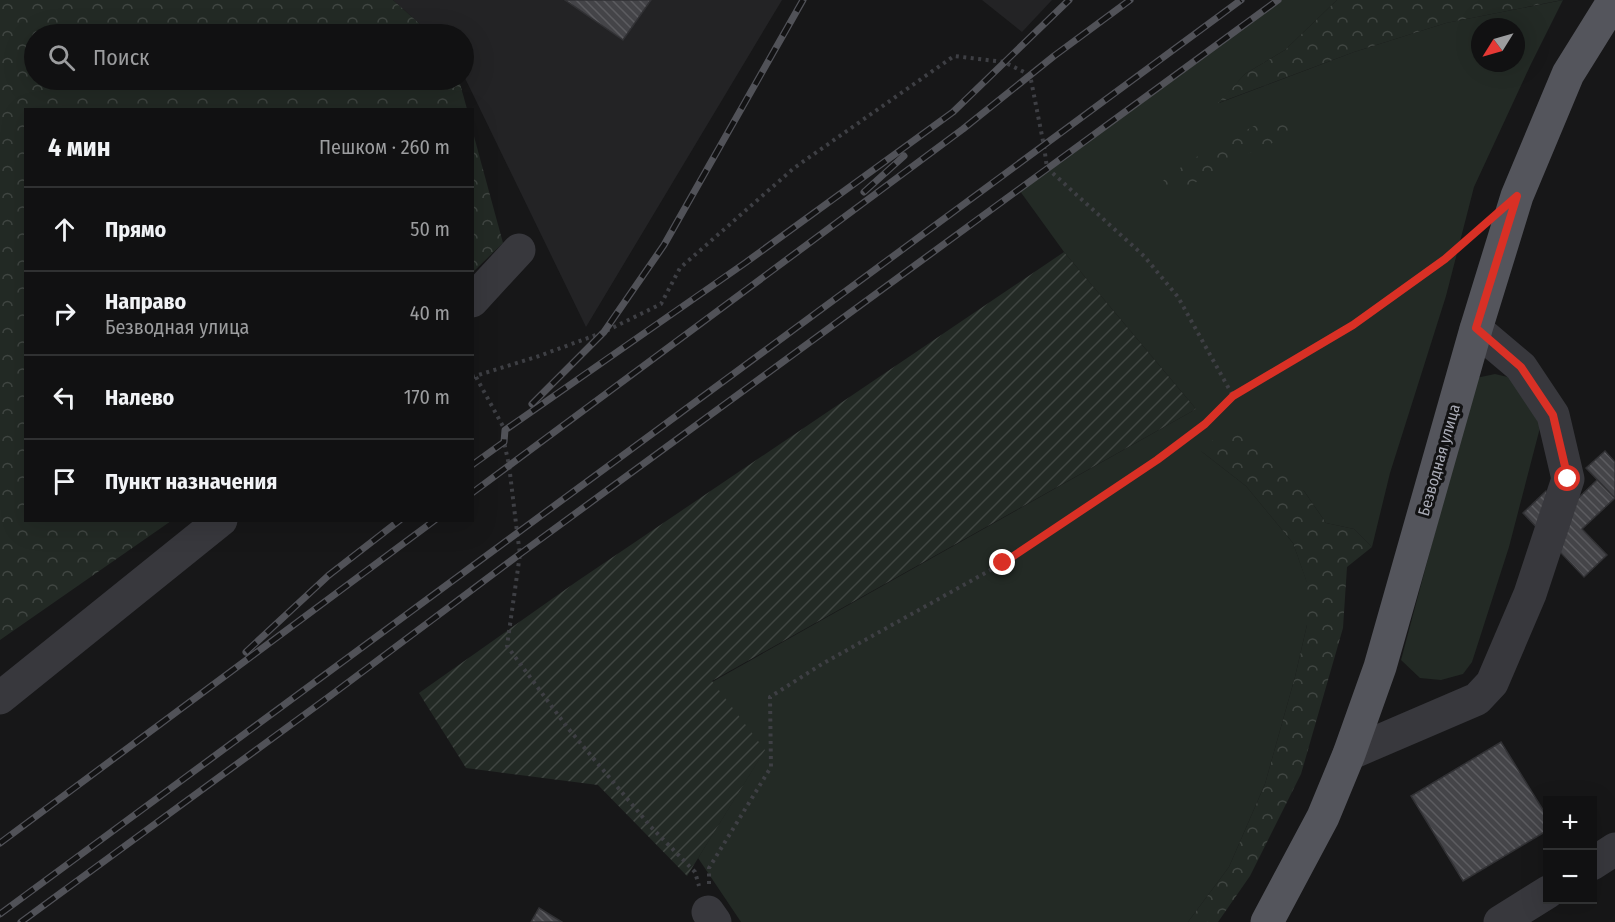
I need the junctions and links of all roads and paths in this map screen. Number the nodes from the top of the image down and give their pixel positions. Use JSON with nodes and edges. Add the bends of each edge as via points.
{"nodes":[{"id":1,"x":1614,"y":0,"type":"edge"},
{"id":2,"x":1481,"y":227,"type":"dead end"},
{"id":3,"x":519,"y":250,"type":"dead end"},
{"id":4,"x":474,"y":299,"type":"edge"},
{"id":5,"x":1476,"y":328,"type":"junction"},
{"id":6,"x":475,"y":377,"type":"edge"},
{"id":7,"x":1233,"y":396,"type":"junction"},
{"id":8,"x":219,"y":522,"type":"edge"},
{"id":9,"x":0,"y":698,"type":"edge"},
{"id":10,"x":1349,"y":754,"type":"junction"},
{"id":11,"x":1615,"y":849,"type":"edge"},
{"id":12,"x":1597,"y":861,"type":"edge"},
{"id":13,"x":1543,"y":895,"type":"edge"},
{"id":14,"x":712,"y":917,"type":"edge"},
{"id":15,"x":1267,"y":922,"type":"edge"},
{"id":16,"x":1500,"y":922,"type":"edge"}],
"edges":[{"from":1,"to":5,"type":"main road","name":"Безводная улица","via":[[1568,74],[1554,107],[1517,196]]},
{"from":2,"to":7,"type":"path","via":[[1445,259],[1353,325]]},
{"from":3,"to":4,"type":"street"},
{"from":5,"to":10,"type":"main road","name":"Безводная улица","via":[[1380,667]]},
{"from":5,"to":10,"type":"street","via":[[1521,367],[1553,415],[1568,479],[1530,594],[1492,684],[1477,699]]},
{"from":6,"to":7,"type":"path","via":[[604,332],[661,304],[680,268],[794,168],[954,56],[1004,62],[1030,75],[1047,168],[1144,256],[1178,297]]},
{"from":6,"to":14,"type":"path","via":[[505,430],[518,532],[520,554],[507,646],[567,728],[695,872]]},
{"from":7,"to":14,"type":"path","via":[[1205,424],[1157,460],[1003,563],[770,697],[771,767],[709,868]]},
{"from":8,"to":9,"type":"street"},
{"from":10,"to":15,"type":"main road","name":"Безводная улица","via":[[1323,817]]},
{"from":11,"to":12,"type":"street"},
{"from":13,"to":16,"type":"street"}]}
